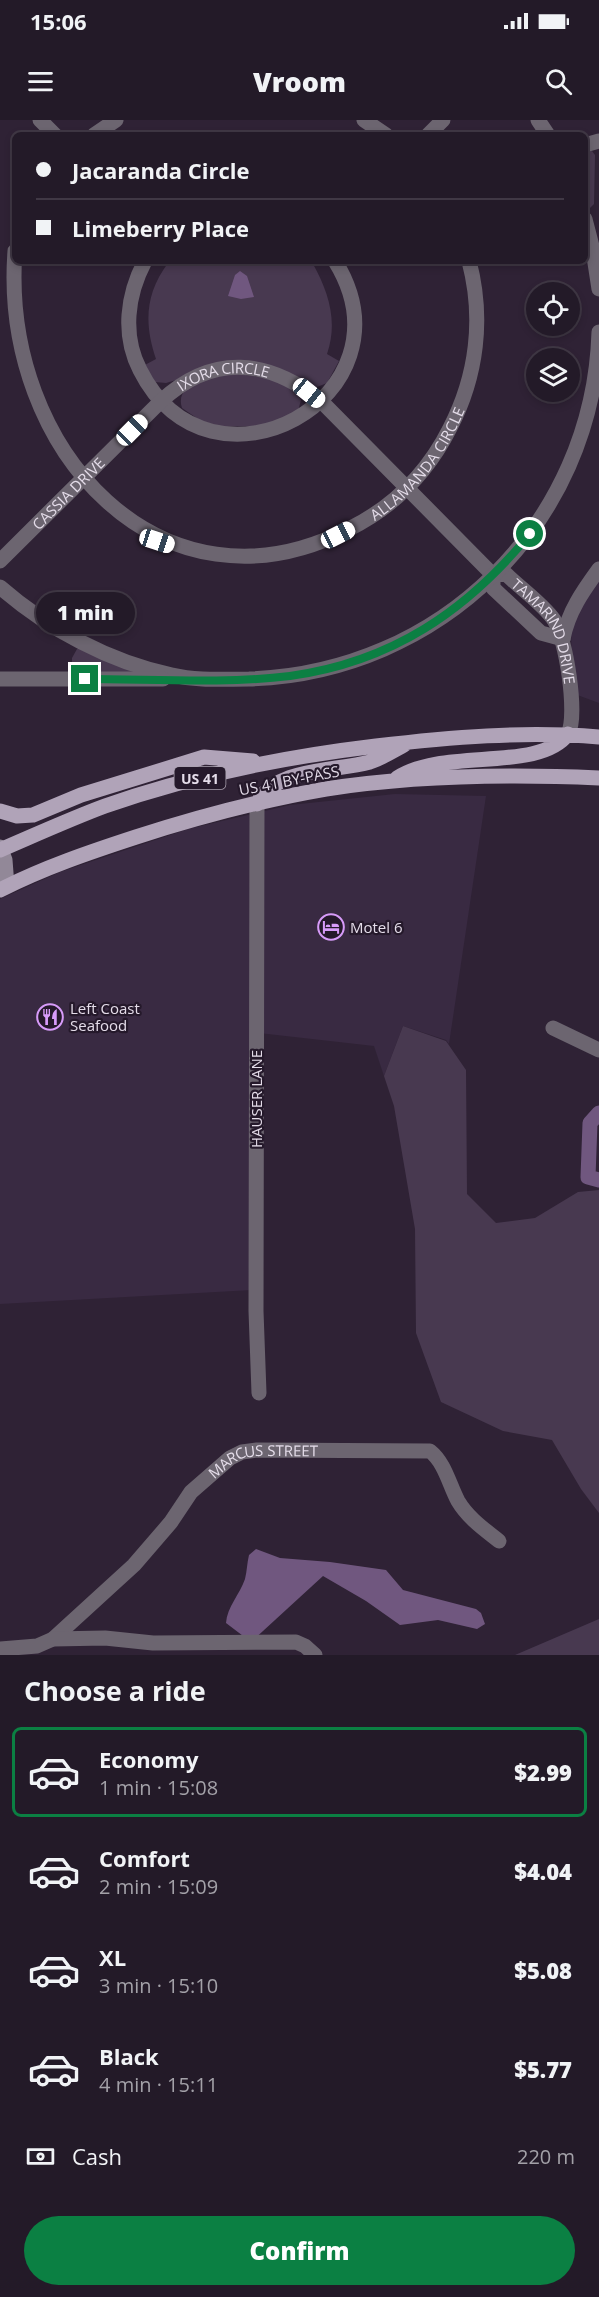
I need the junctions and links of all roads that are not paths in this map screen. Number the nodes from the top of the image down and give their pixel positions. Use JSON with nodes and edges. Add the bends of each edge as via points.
{"nodes":[{"id":1,"x":40,"y":120,"type":"edge"},
{"id":2,"x":116,"y":120,"type":"edge"},
{"id":3,"x":364,"y":120,"type":"edge"},
{"id":4,"x":443,"y":120,"type":"edge"},
{"id":5,"x":52,"y":132,"type":"edge"},
{"id":6,"x":98,"y":132,"type":"edge"},
{"id":7,"x":382,"y":132,"type":"edge"},
{"id":8,"x":431,"y":132,"type":"edge"},
{"id":9,"x":588,"y":231,"type":"edge"},
{"id":10,"x":12,"y":264,"type":"edge"},
{"id":11,"x":143,"y":264,"type":"edge"},
{"id":12,"x":337,"y":264,"type":"edge"},
{"id":13,"x":470,"y":264,"type":"edge"},
{"id":14,"x":599,"y":289,"type":"edge"},
{"id":15,"x":599,"y":332,"type":"edge"},
{"id":16,"x":6,"y":343,"type":"dead end"},
{"id":17,"x":161,"y":401,"type":"junction"},
{"id":18,"x":321,"y":402,"type":"junction"},
{"id":19,"x":69,"y":482,"type":"junction"},
{"id":20,"x":407,"y":488,"type":"junction"},
{"id":21,"x":0,"y":561,"type":"edge"},
{"id":22,"x":599,"y":569,"type":"edge"},
{"id":23,"x":494,"y":575,"type":"junction"},
{"id":24,"x":0,"y":587,"type":"edge"},
{"id":25,"x":563,"y":639,"type":"junction"},
{"id":26,"x":0,"y":679,"type":"edge"},
{"id":27,"x":199,"y":679,"type":"junction"},
{"id":28,"x":568,"y":734,"type":"junction"},
{"id":29,"x":599,"y":737,"type":"edge"},
{"id":30,"x":409,"y":742,"type":"junction"},
{"id":31,"x":268,"y":762,"type":"junction"},
{"id":32,"x":599,"y":778,"type":"edge"},
{"id":33,"x":392,"y":781,"type":"junction"},
{"id":34,"x":257,"y":804,"type":"junction"},
{"id":35,"x":0,"y":810,"type":"edge"},
{"id":36,"x":0,"y":848,"type":"edge"},
{"id":37,"x":2,"y":886,"type":"edge"},
{"id":38,"x":553,"y":1028,"type":"dead end"},
{"id":39,"x":599,"y":1050,"type":"edge"},
{"id":40,"x":259,"y":1393,"type":"dead end"},
{"id":41,"x":499,"y":1541,"type":"dead end"},
{"id":42,"x":53,"y":1639,"type":"junction"},
{"id":43,"x":0,"y":1649,"type":"edge"},
{"id":44,"x":315,"y":1655,"type":"edge"}],
"edges":[{"from":1,"to":5,"type":"street"},
{"from":2,"to":6,"type":"street"},
{"from":3,"to":7,"type":"street"},
{"from":4,"to":8,"type":"street"},
{"from":9,"to":14,"type":"street"},
{"from":10,"to":16,"type":"street","via":[[6,290]]},
{"from":11,"to":17,"type":"street","name":"IXORA CIRCLE","via":[[131,296],[129,335],[136,363]]},
{"from":12,"to":18,"type":"street","name":"IXORA CIRCLE","via":[[352,301],[353,332],[346,364]]},
{"from":13,"to":20,"type":"street","name":"ALLAMANDA CIRCLE","via":[[478,324],[470,377],[446,437]]},
{"from":15,"to":23,"type":"street","via":[[589,409],[568,468],[530,534]]},
{"from":17,"to":18,"type":"street","name":"IXORA CIRCLE","via":[[199,426],[240,434],[283,426]]},
{"from":17,"to":18,"type":"street","name":"IXORA CIRCLE","via":[[198,376],[238,368],[279,375]]},
{"from":17,"to":19,"type":"street","name":"CASSIA DRIVE"},
{"from":18,"to":20,"type":"street","name":"TAMARIND DRIVE"},
{"from":19,"to":20,"type":"street","name":"ALLAMANDA CIRCLE","via":[[112,518],[157,541],[207,555],[242,558],[275,555],[322,542],[366,520]]},
{"from":19,"to":21,"type":"street","name":"CASSIA DRIVE"},
{"from":20,"to":23,"type":"street","name":"TAMARIND DRIVE"},
{"from":22,"to":25,"type":"street","via":[[577,600]]},
{"from":23,"to":25,"type":"street","name":"TAMARIND DRIVE","via":[[506,574],[553,619]]},
{"from":23,"to":27,"type":"street","via":[[433,624],[368,656],[289,676]]},
{"from":24,"to":27,"type":"street","via":[[32,612],[93,648],[152,670]]},
{"from":25,"to":28,"type":"street","name":"TAMARIND DRIVE","via":[[571,694]]},
{"from":26,"to":27,"type":"street"},
{"from":28,"to":29,"type":"main road","name":"US 41 BY-PASS","number":"US 41"},
{"from":28,"to":30,"type":"main road","name":"US 41 BY-PASS","number":"US 41"},
{"from":28,"to":33,"type":"main road","via":[[555,747],[537,754],[425,765]]},
{"from":30,"to":31,"type":"main road","name":"US 41 BY-PASS","number":"US 41"},
{"from":30,"to":34,"type":"main road","via":[[369,762],[283,779],[268,788]]},
{"from":31,"to":35,"type":"main road","via":[[204,757],[100,789],[33,815],[17,816]]},
{"from":31,"to":36,"type":"main road","name":"US 41 BY-PASS","number":"US 41","via":[[182,782],[116,803]]},
{"from":32,"to":33,"type":"main road","name":"US 41 BY-PASS","number":"US 41","via":[[494,775]]},
{"from":33,"to":34,"type":"main road","name":"US 41 BY-PASS","number":"US 41","via":[[325,789]]},
{"from":34,"to":37,"type":"main road","name":"US 41 BY-PASS","number":"US 41","via":[[117,843]]},
{"from":34,"to":40,"type":"street","name":"HAUSER LANE"},
{"from":36,"to":37,"type":"main road","via":[[5,860]]},
{"from":38,"to":39,"type":"street"},
{"from":41,"to":42,"type":"street","name":"MARCUS STREET","via":[[461,1506],[441,1462],[430,1451],[242,1452],[191,1492],[134,1565]]},
{"from":42,"to":43,"type":"street","via":[[37,1646]]},
{"from":42,"to":44,"type":"street","via":[[296,1642]]}]}
